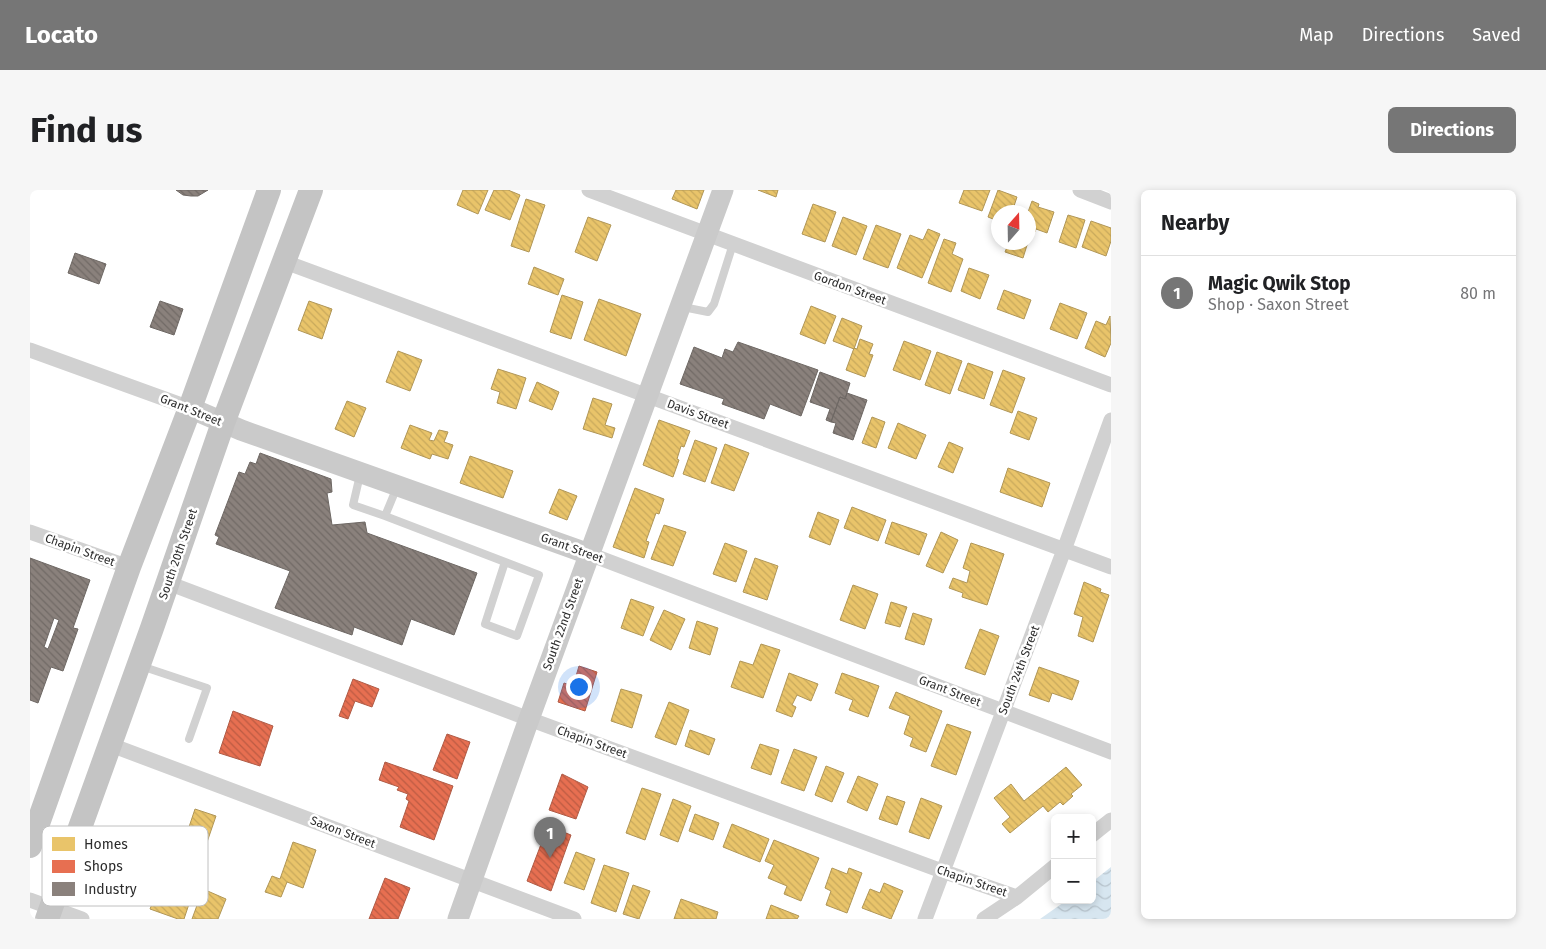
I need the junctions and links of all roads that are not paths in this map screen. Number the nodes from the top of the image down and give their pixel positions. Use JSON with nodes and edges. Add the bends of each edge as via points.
{"nodes":[{"id":1,"x":269,"y":190,"type":"edge"},
{"id":2,"x":311,"y":190,"type":"edge"},
{"id":3,"x":589,"y":190,"type":"edge"},
{"id":4,"x":723,"y":190,"type":"edge"},
{"id":5,"x":1080,"y":190,"type":"edge"},
{"id":6,"x":1111,"y":202,"type":"edge"},
{"id":7,"x":707,"y":234,"type":"junction"},
{"id":8,"x":733,"y":244,"type":"junction"},
{"id":9,"x":285,"y":262,"type":"junction"},
{"id":10,"x":681,"y":306,"type":"junction"},
{"id":11,"x":30,"y":350,"type":"edge"},
{"id":12,"x":1111,"y":385,"type":"edge"},
{"id":13,"x":649,"y":395,"type":"junction"},
{"id":14,"x":190,"y":408,"type":"junction"},
{"id":15,"x":1111,"y":420,"type":"edge"},
{"id":16,"x":223,"y":423,"type":"junction"},
{"id":17,"x":361,"y":473,"type":"junction"},
{"id":18,"x":398,"y":486,"type":"junction"},
{"id":19,"x":385,"y":516,"type":"junction"},
{"id":20,"x":30,"y":532,"type":"edge"},
{"id":21,"x":1064,"y":550,"type":"junction"},
{"id":22,"x":589,"y":554,"type":"junction"},
{"id":23,"x":505,"y":562,"type":"junction"},
{"id":24,"x":129,"y":567,"type":"junction"},
{"id":25,"x":1111,"y":567,"type":"edge"},
{"id":26,"x":168,"y":583,"type":"junction"},
{"id":27,"x":139,"y":666,"type":"junction"},
{"id":28,"x":1004,"y":712,"type":"junction"},
{"id":29,"x":529,"y":719,"type":"junction"},
{"id":30,"x":189,"y":739,"type":"dead end"},
{"id":31,"x":111,"y":745,"type":"junction"},
{"id":32,"x":1111,"y":752,"type":"edge"},
{"id":33,"x":1111,"y":820,"type":"edge"},
{"id":34,"x":77,"y":826,"type":"edge"},
{"id":35,"x":1096,"y":832,"type":"edge"},
{"id":36,"x":30,"y":846,"type":"edge"},
{"id":37,"x":1051,"y":869,"type":"edge"},
{"id":38,"x":942,"y":871,"type":"junction"},
{"id":39,"x":472,"y":881,"type":"junction"},
{"id":40,"x":1017,"y":897,"type":"junction"},
{"id":41,"x":43,"y":909,"type":"edge"},
{"id":42,"x":82,"y":919,"type":"edge"},
{"id":43,"x":458,"y":919,"type":"edge"},
{"id":44,"x":574,"y":919,"type":"edge"},
{"id":45,"x":925,"y":919,"type":"edge"},
{"id":46,"x":984,"y":919,"type":"edge"}],
"edges":[{"from":1,"to":14,"type":"main road"},
{"from":2,"to":9,"type":"main road","name":"South 20th Street"},
{"from":3,"to":7,"type":"street","name":"Gordon Street"},
{"from":4,"to":7,"type":"street","name":"South 22nd Street"},
{"from":5,"to":6,"type":"street"},
{"from":7,"to":8,"type":"street","name":"Gordon Street"},
{"from":7,"to":10,"type":"street","name":"South 22nd Street"},
{"from":8,"to":10,"type":"lane","via":[[714,304],[708,312]]},
{"from":8,"to":12,"type":"street","name":"Gordon Street"},
{"from":9,"to":13,"type":"street","name":"Davis Street"},
{"from":9,"to":16,"type":"main road","name":"South 20th Street"},
{"from":10,"to":13,"type":"street","name":"South 22nd Street"},
{"from":11,"to":14,"type":"street","name":"Grant Street"},
{"from":13,"to":21,"type":"street","name":"Davis Street"},
{"from":13,"to":22,"type":"street","name":"South 22nd Street"},
{"from":14,"to":16,"type":"street","name":"Grant Street"},
{"from":14,"to":24,"type":"main road"},
{"from":15,"to":21,"type":"street","name":"South 24th Street"},
{"from":16,"to":17,"type":"street","name":"Grant Street"},
{"from":16,"to":26,"type":"main road","name":"South 20th Street"},
{"from":17,"to":18,"type":"street","name":"Grant Street"},
{"from":17,"to":19,"type":"lane","via":[[353,505]]},
{"from":18,"to":19,"type":"lane"},
{"from":18,"to":22,"type":"street","name":"Grant Street"},
{"from":19,"to":23,"type":"lane"},
{"from":20,"to":24,"type":"street","name":"Chapin Street"},
{"from":21,"to":25,"type":"street","name":"Davis Street"},
{"from":21,"to":28,"type":"street","name":"South 24th Street"},
{"from":22,"to":28,"type":"street","name":"Grant Street"},
{"from":22,"to":29,"type":"street","name":"South 22nd Street"},
{"from":23,"to":23,"type":"lane","via":[[539,576],[517,636],[485,624]]},
{"from":24,"to":36,"type":"main road"},
{"from":26,"to":27,"type":"main road","name":"South 20th Street"},
{"from":26,"to":29,"type":"street","name":"Chapin Street"},
{"from":27,"to":30,"type":"lane","via":[[207,688]]},
{"from":27,"to":31,"type":"main road","name":"South 20th Street"},
{"from":28,"to":32,"type":"street","name":"Grant Street"},
{"from":28,"to":38,"type":"street","name":"South 24th Street"},
{"from":29,"to":38,"type":"street","name":"Chapin Street"},
{"from":29,"to":39,"type":"street","name":"South 22nd Street"},
{"from":31,"to":34,"type":"main road","name":"South 20th Street"},
{"from":31,"to":39,"type":"street","name":"Saxon Street"},
{"from":33,"to":35,"type":"street"},
{"from":37,"to":40,"type":"street"},
{"from":38,"to":40,"type":"street","name":"Chapin Street"},
{"from":38,"to":45,"type":"street","name":"South 24th Street"},
{"from":39,"to":43,"type":"street","name":"South 22nd Street"},
{"from":39,"to":44,"type":"street","name":"Saxon Street"},
{"from":40,"to":46,"type":"street"},
{"from":41,"to":42,"type":"street"}]}
